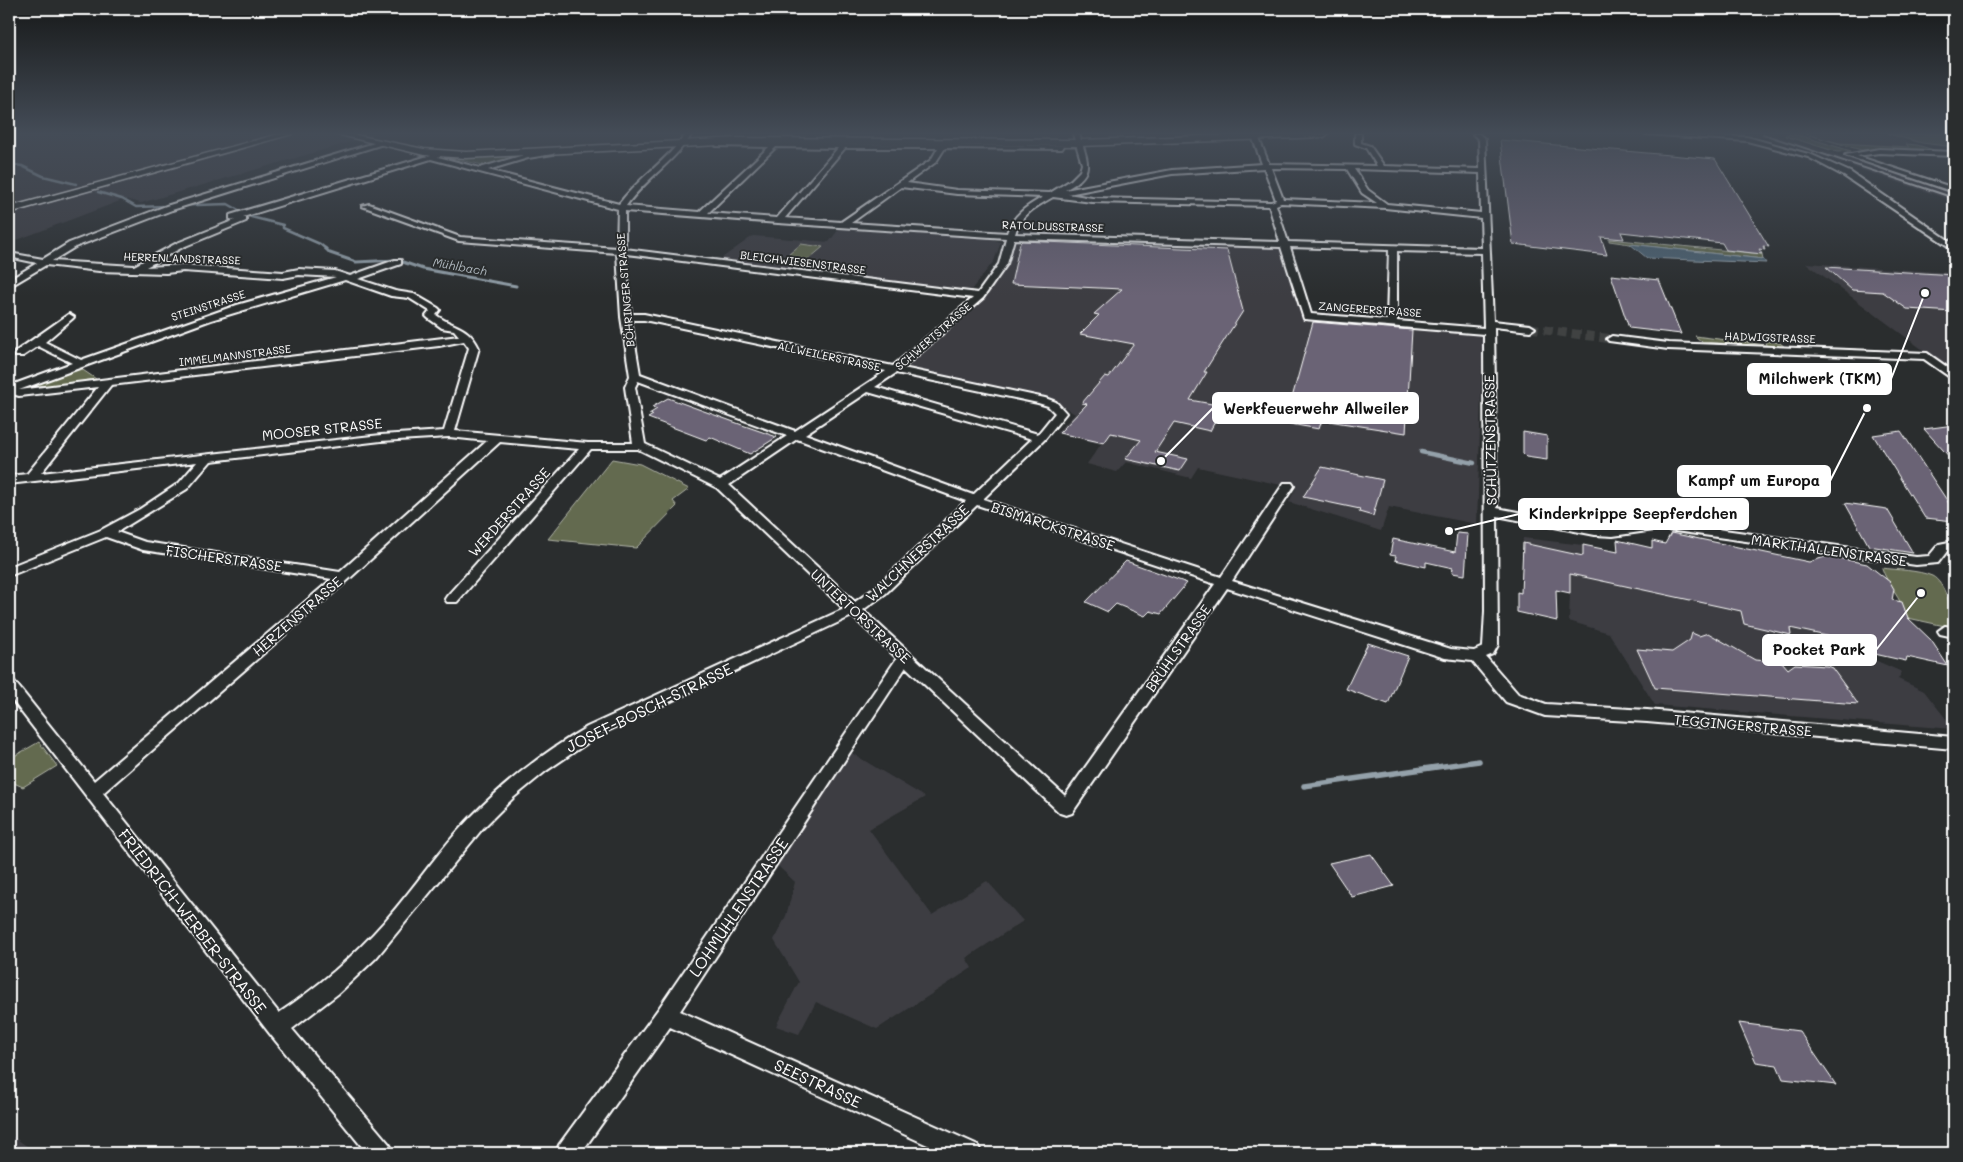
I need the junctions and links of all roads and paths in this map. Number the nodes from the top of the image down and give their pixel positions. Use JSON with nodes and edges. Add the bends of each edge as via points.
{"nodes":[{"id":1,"x":89,"y":188,"type":"edge"},
{"id":2,"x":233,"y":188,"type":"edge"},
{"id":3,"x":326,"y":188,"type":"edge"},
{"id":4,"x":545,"y":188,"type":"edge"},
{"id":5,"x":637,"y":188,"type":"edge"},
{"id":6,"x":729,"y":188,"type":"edge"},
{"id":7,"x":806,"y":188,"type":"edge"},
{"id":8,"x":896,"y":188,"type":"edge"},
{"id":9,"x":927,"y":188,"type":"edge"},
{"id":10,"x":1064,"y":188,"type":"edge"},
{"id":11,"x":1085,"y":188,"type":"edge"},
{"id":12,"x":1272,"y":188,"type":"edge"},
{"id":13,"x":1363,"y":188,"type":"edge"},
{"id":14,"x":1483,"y":188,"type":"edge"},
{"id":15,"x":1865,"y":188,"type":"edge"},
{"id":16,"x":1053,"y":195,"type":"junction"},
{"id":17,"x":1276,"y":203,"type":"junction"},
{"id":18,"x":366,"y":206,"type":"dead end"},
{"id":19,"x":1385,"y":206,"type":"junction"},
{"id":20,"x":620,"y":209,"type":"junction"},
{"id":21,"x":9,"y":210,"type":"edge"},
{"id":22,"x":701,"y":215,"type":"junction"},
{"id":23,"x":1484,"y":216,"type":"junction"},
{"id":24,"x":778,"y":221,"type":"junction"},
{"id":25,"x":842,"y":225,"type":"junction"},
{"id":26,"x":1010,"y":236,"type":"junction"},
{"id":27,"x":1286,"y":245,"type":"junction"},
{"id":28,"x":1954,"y":248,"type":"edge"},
{"id":29,"x":1393,"y":249,"type":"junction"},
{"id":30,"x":622,"y":252,"type":"junction"},
{"id":31,"x":1486,"y":252,"type":"junction"},
{"id":32,"x":9,"y":255,"type":"edge"},
{"id":33,"x":42,"y":262,"type":"junction"},
{"id":34,"x":398,"y":262,"type":"dead end"},
{"id":35,"x":136,"y":269,"type":"junction"},
{"id":36,"x":347,"y":278,"type":"junction"},
{"id":37,"x":9,"y":284,"type":"edge"},
{"id":38,"x":980,"y":296,"type":"junction"},
{"id":39,"x":69,"y":317,"type":"dead end"},
{"id":40,"x":626,"y":318,"type":"junction"},
{"id":41,"x":1392,"y":324,"type":"junction"},
{"id":42,"x":1488,"y":327,"type":"junction"},
{"id":43,"x":1530,"y":328,"type":"tunnel mouth"},
{"id":44,"x":464,"y":338,"type":"junction"},
{"id":45,"x":1612,"y":339,"type":"tunnel mouth"},
{"id":46,"x":38,"y":342,"type":"junction"},
{"id":47,"x":19,"y":354,"type":"dead end"},
{"id":48,"x":82,"y":364,"type":"junction"},
{"id":49,"x":894,"y":370,"type":"junction"},
{"id":50,"x":635,"y":376,"type":"junction"},
{"id":51,"x":1954,"y":377,"type":"edge"},
{"id":52,"x":107,"y":383,"type":"junction"},
{"id":53,"x":866,"y":388,"type":"junction"},
{"id":54,"x":9,"y":389,"type":"edge"},
{"id":55,"x":1059,"y":409,"type":"joint"},
{"id":56,"x":449,"y":434,"type":"junction"},
{"id":57,"x":793,"y":435,"type":"junction"},
{"id":58,"x":497,"y":438,"type":"junction"},
{"id":59,"x":1040,"y":438,"type":"junction"},
{"id":60,"x":588,"y":446,"type":"junction"},
{"id":61,"x":640,"y":446,"type":"junction"},
{"id":62,"x":209,"y":456,"type":"junction"},
{"id":63,"x":31,"y":477,"type":"junction"},
{"id":64,"x":9,"y":480,"type":"edge"},
{"id":65,"x":721,"y":485,"type":"junction"},
{"id":66,"x":1288,"y":486,"type":"dead end"},
{"id":67,"x":974,"y":500,"type":"junction"},
{"id":68,"x":1491,"y":510,"type":"junction"},
{"id":69,"x":106,"y":533,"type":"junction"},
{"id":70,"x":1954,"y":545,"type":"edge"},
{"id":71,"x":9,"y":572,"type":"edge"},
{"id":72,"x":343,"y":577,"type":"junction"},
{"id":73,"x":1224,"y":582,"type":"junction"},
{"id":74,"x":452,"y":599,"type":"dead end"},
{"id":75,"x":853,"y":610,"type":"junction"},
{"id":76,"x":1476,"y":656,"type":"junction"},
{"id":77,"x":906,"y":657,"type":"junction"},
{"id":78,"x":9,"y":685,"type":"edge"},
{"id":79,"x":1954,"y":743,"type":"edge"},
{"id":80,"x":94,"y":791,"type":"junction"},
{"id":81,"x":1066,"y":808,"type":"joint"},
{"id":82,"x":666,"y":1015,"type":"junction"},
{"id":83,"x":277,"y":1027,"type":"junction"},
{"id":84,"x":382,"y":1153,"type":"edge"},
{"id":85,"x":567,"y":1153,"type":"edge"},
{"id":86,"x":970,"y":1153,"type":"edge"}],
"edges":[{"from":1,"to":21,"type":"main road"},
{"from":2,"to":33,"type":"street","via":[[168,208],[72,245]]},
{"from":3,"to":35,"type":"street","via":[[233,217],[243,219],[180,245]]},
{"from":4,"to":20,"type":"street"},
{"from":5,"to":20,"type":"street"},
{"from":6,"to":22,"type":"street"},
{"from":7,"to":24,"type":"street"},
{"from":8,"to":25,"type":"street"},
{"from":9,"to":16,"type":"street"},
{"from":10,"to":16,"type":"street","name":"SCHWERTSTRASSE"},
{"from":11,"to":16,"type":"street"},
{"from":12,"to":17,"type":"street","name":"ZANGERERSTRASSE"},
{"from":13,"to":19,"type":"street"},
{"from":14,"to":23,"type":"street","name":"SCHÜTZENSTRASSE"},
{"from":15,"to":28,"type":"street"},
{"from":16,"to":17,"type":"street","via":[[1092,200]]},
{"from":16,"to":26,"type":"street","name":"SCHWERTSTRASSE","via":[[1022,214]]},
{"from":17,"to":19,"type":"street"},
{"from":17,"to":27,"type":"street","name":"ZANGERERSTRASSE"},
{"from":18,"to":30,"type":"street","name":"BLEICHWIESENSTRASSE","via":[[459,239]]},
{"from":19,"to":23,"type":"street"},
{"from":20,"to":22,"type":"street","name":"RATOLDUSSTRASSE"},
{"from":20,"to":30,"type":"street","name":"BÖHRINGER STRASSE"},
{"from":22,"to":24,"type":"street","name":"RATOLDUSSTRASSE"},
{"from":23,"to":31,"type":"street","name":"SCHÜTZENSTRASSE"},
{"from":24,"to":25,"type":"street","name":"RATOLDUSSTRASSE"},
{"from":25,"to":26,"type":"street","name":"RATOLDUSSTRASSE"},
{"from":26,"to":27,"type":"street","name":"RATOLDUSSTRASSE"},
{"from":26,"to":38,"type":"street","name":"SCHWERTSTRASSE","via":[[1003,264]]},
{"from":27,"to":29,"type":"street","name":"RATOLDUSSTRASSE"},
{"from":27,"to":41,"type":"street","name":"ZANGERERSTRASSE","via":[[1307,317]]},
{"from":29,"to":31,"type":"street","name":"RATOLDUSSTRASSE"},
{"from":29,"to":41,"type":"street"},
{"from":30,"to":38,"type":"street","name":"BLEICHWIESENSTRASSE"},
{"from":30,"to":40,"type":"street","name":"BÖHRINGER STRASSE"},
{"from":31,"to":42,"type":"street","name":"SCHÜTZENSTRASSE"},
{"from":32,"to":33,"type":"street","name":"HERRENLANDSTRASSE"},
{"from":33,"to":35,"type":"street","name":"HERRENLANDSTRASSE"},
{"from":33,"to":37,"type":"street"},
{"from":34,"to":36,"type":"street","name":"STEINSTRASSE"},
{"from":35,"to":36,"type":"street","name":"HERRENLANDSTRASSE","via":[[283,274],[319,272]]},
{"from":36,"to":44,"type":"street","name":"HERRENLANDSTRASSE","via":[[394,294],[411,296],[435,310],[431,316],[445,326],[457,328]]},
{"from":36,"to":48,"type":"street","name":"STEINSTRASSE","via":[[237,309]]},
{"from":38,"to":49,"type":"street","name":"SCHWERTSTRASSE"},
{"from":39,"to":46,"type":"street"},
{"from":40,"to":49,"type":"street","name":"ALLWEILERSTRASSE","via":[[644,317]]},
{"from":40,"to":50,"type":"street","name":"BÖHRINGER STRASSE"},
{"from":41,"to":42,"type":"street","name":"ZANGERERSTRASSE"},
{"from":42,"to":43,"type":"street"},
{"from":42,"to":68,"type":"street","name":"SCHÜTZENSTRASSE"},
{"from":44,"to":52,"type":"street","name":"IMMELMANNSTRASSE"},
{"from":44,"to":56,"type":"street","via":[[474,348]]},
{"from":45,"to":51,"type":"street","name":"HADWIGSTRASSE","via":[[1668,346],[1927,356]]},
{"from":46,"to":47,"type":"street"},
{"from":46,"to":48,"type":"street"},
{"from":48,"to":54,"type":"street","name":"STEINSTRASSE"},
{"from":49,"to":53,"type":"street","name":"SCHWERTSTRASSE"},
{"from":49,"to":55,"type":"street","name":"ALLWEILERSTRASSE","via":[[1041,400]]},
{"from":50,"to":57,"type":"street","name":"BISMARCKSTRASSE"},
{"from":50,"to":61,"type":"street","name":"BÖHRINGER STRASSE","via":[[630,387],[636,439]]},
{"from":52,"to":54,"type":"street","name":"IMMELMANNSTRASSE","via":[[19,393]]},
{"from":52,"to":63,"type":"street"},
{"from":53,"to":57,"type":"street","name":"SCHWERTSTRASSE"},
{"from":53,"to":59,"type":"street"},
{"from":55,"to":59,"type":"street","name":"WALCHNERSTRASSE","via":[[1061,414]]},
{"from":56,"to":58,"type":"street","name":"MOOSER STRASSE"},
{"from":56,"to":62,"type":"street","name":"MOOSER STRASSE"},
{"from":57,"to":65,"type":"street","name":"SCHWERTSTRASSE"},
{"from":57,"to":67,"type":"street","name":"BISMARCKSTRASSE"},
{"from":58,"to":60,"type":"street","name":"MOOSER STRASSE"},
{"from":58,"to":72,"type":"street","name":"HERZENSTRASSE"},
{"from":59,"to":67,"type":"street","name":"WALCHNERSTRASSE"},
{"from":60,"to":61,"type":"street","name":"MOOSER STRASSE"},
{"from":60,"to":74,"type":"street","name":"WERDERSTRASSE"},
{"from":61,"to":65,"type":"street","name":"UNTERTORSTRASSE"},
{"from":62,"to":63,"type":"street","name":"MOOSER STRASSE"},
{"from":62,"to":69,"type":"street","via":[[184,486]]},
{"from":63,"to":64,"type":"street","name":"MOOSER STRASSE"},
{"from":65,"to":75,"type":"street","name":"UNTERTORSTRASSE"},
{"from":66,"to":73,"type":"street","name":"BRÜHLSTRASSE"},
{"from":67,"to":73,"type":"street","name":"BISMARCKSTRASSE"},
{"from":67,"to":75,"type":"street","name":"WALCHNERSTRASSE","via":[[880,591]]},
{"from":68,"to":70,"type":"street","name":"MARKTHALLENSTRASSE","via":[[1595,531],[1613,532],[1661,525],[1916,561],[1933,560],[1944,547]]},
{"from":68,"to":76,"type":"street","name":"SCHÜTZENSTRASSE","via":[[1491,644],[1484,653]]},
{"from":69,"to":71,"type":"street"},
{"from":69,"to":72,"type":"street","name":"FISCHERSTRASSE","via":[[143,546]]},
{"from":72,"to":80,"type":"street","name":"HERZENSTRASSE"},
{"from":73,"to":76,"type":"street","name":"BISMARCKSTRASSE","via":[[1450,654]]},
{"from":73,"to":81,"type":"street","name":"BRÜHLSTRASSE"},
{"from":75,"to":77,"type":"street","name":"UNTERTORSTRASSE"},
{"from":75,"to":83,"type":"street","name":"JOSEF-BOSCH-STRASSE","via":[[593,731],[562,749],[507,793],[462,839],[382,939],[351,971],[308,1007]]},
{"from":76,"to":79,"type":"street","name":"TEGGINGERSTRASSE","via":[[1512,698],[1533,706],[1572,713],[1647,716]]},
{"from":77,"to":81,"type":"street","name":"UNTERTORSTRASSE"},
{"from":77,"to":82,"type":"street","name":"LOHMÜHLENSTRASSE"},
{"from":78,"to":80,"type":"street","name":"FRIEDRICH-WERBER-STRASSE"},
{"from":80,"to":83,"type":"street","name":"FRIEDRICH-WERBER-STRASSE","via":[[124,835]]},
{"from":82,"to":85,"type":"street","name":"LOHMÜHLENSTRASSE"},
{"from":82,"to":86,"type":"street","name":"SEESTRASSE"},
{"from":83,"to":84,"type":"street","name":"FRIEDRICH-WERBER-STRASSE"}]}
